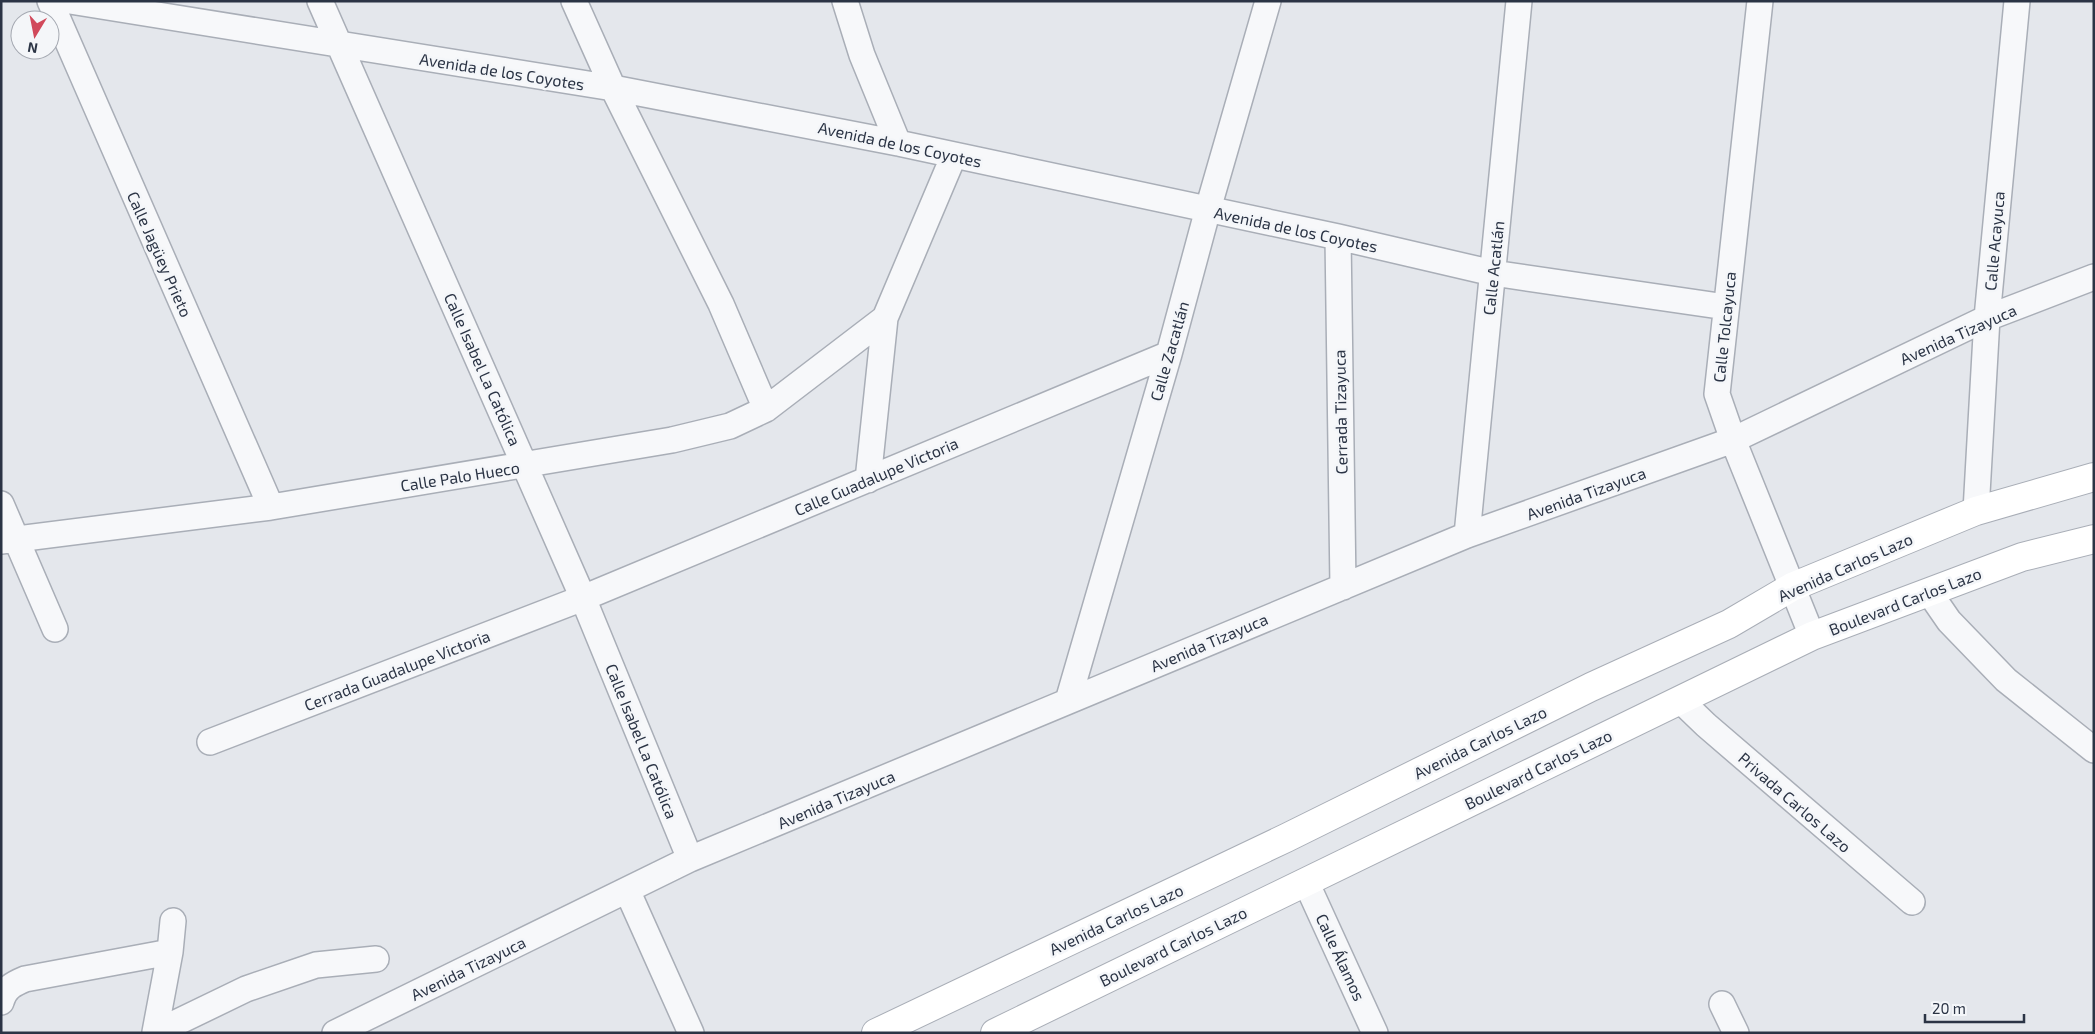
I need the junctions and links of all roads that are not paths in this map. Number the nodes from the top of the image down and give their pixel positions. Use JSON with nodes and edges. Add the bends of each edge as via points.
{"nodes":[{"id":1,"x":50,"y":1,"type":"edge"},
{"id":2,"x":70,"y":1,"type":"edge"},
{"id":3,"x":320,"y":1,"type":"edge"},
{"id":4,"x":574,"y":1,"type":"edge"},
{"id":5,"x":845,"y":1,"type":"edge"},
{"id":6,"x":1268,"y":1,"type":"edge"},
{"id":7,"x":1519,"y":1,"type":"edge"},
{"id":8,"x":1760,"y":1,"type":"edge"},
{"id":9,"x":2017,"y":1,"type":"edge"},
{"id":10,"x":340,"y":46,"type":"junction"},
{"id":11,"x":614,"y":88,"type":"junction"},
{"id":12,"x":898,"y":143,"type":"junction"},
{"id":13,"x":954,"y":155,"type":"junction"},
{"id":14,"x":1208,"y":209,"type":"junction"},
{"id":15,"x":1338,"y":237,"type":"junction"},
{"id":16,"x":1493,"y":273,"type":"junction"},
{"id":17,"x":2094,"y":277,"type":"edge"},
{"id":18,"x":1726,"y":307,"type":"junction"},
{"id":19,"x":885,"y":318,"type":"junction"},
{"id":20,"x":1987,"y":318,"type":"junction"},
{"id":21,"x":1169,"y":354,"type":"junction"},
{"id":22,"x":766,"y":409,"type":"junction"},
{"id":23,"x":1733,"y":440,"type":"junction"},
{"id":24,"x":525,"y":466,"type":"junction"},
{"id":25,"x":2094,"y":477,"type":"edge"},
{"id":26,"x":868,"y":480,"type":"junction"},
{"id":27,"x":1,"y":504,"type":"edge"},
{"id":28,"x":271,"y":506,"type":"junction"},
{"id":29,"x":1976,"y":511,"type":"junction"},
{"id":30,"x":1467,"y":535,"type":"junction"},
{"id":31,"x":2094,"y":539,"type":"edge"},
{"id":32,"x":9,"y":540,"type":"edge"},
{"id":33,"x":1343,"y":587,"type":"junction"},
{"id":34,"x":1792,"y":587,"type":"junction"},
{"id":35,"x":1929,"y":592,"type":"junction"},
{"id":36,"x":583,"y":598,"type":"junction"},
{"id":37,"x":55,"y":629,"type":"dead end"},
{"id":38,"x":1812,"y":636,"type":"junction"},
{"id":39,"x":1680,"y":700,"type":"junction"},
{"id":40,"x":1068,"y":701,"type":"junction"},
{"id":41,"x":210,"y":742,"type":"dead end"},
{"id":42,"x":2094,"y":750,"type":"edge"},
{"id":43,"x":690,"y":859,"type":"junction"},
{"id":44,"x":1306,"y":882,"type":"junction"},
{"id":45,"x":627,"y":890,"type":"junction"},
{"id":46,"x":1912,"y":902,"type":"dead end"},
{"id":47,"x":173,"y":921,"type":"dead end"},
{"id":48,"x":170,"y":952,"type":"junction"},
{"id":49,"x":376,"y":959,"type":"dead end"},
{"id":50,"x":1,"y":1002,"type":"edge"},
{"id":51,"x":1722,"y":1004,"type":"dead end"},
{"id":52,"x":155,"y":1032,"type":"edge"},
{"id":53,"x":335,"y":1033,"type":"edge"},
{"id":54,"x":691,"y":1033,"type":"edge"},
{"id":55,"x":876,"y":1033,"type":"edge"},
{"id":56,"x":995,"y":1033,"type":"edge"},
{"id":57,"x":1375,"y":1033,"type":"edge"},
{"id":58,"x":1736,"y":1033,"type":"edge"}],
"edges":[{"from":1,"to":28,"type":"street","name":"Calle Jagüey Prieto"},
{"from":2,"to":10,"type":"street","name":"Avenida de los Coyotes"},
{"from":3,"to":10,"type":"street","name":"Calle Isabel La Católica"},
{"from":4,"to":11,"type":"street"},
{"from":5,"to":12,"type":"street","via":[[862,55]]},
{"from":6,"to":14,"type":"street","name":"Calle Zacatlán"},
{"from":7,"to":16,"type":"street","name":"Calle Acatlán"},
{"from":8,"to":18,"type":"street","name":"Calle Tolcayuca"},
{"from":9,"to":20,"type":"street","name":"Calle Acayuca"},
{"from":10,"to":11,"type":"street","name":"Avenida de los Coyotes"},
{"from":10,"to":24,"type":"street","name":"Calle Isabel La Católica"},
{"from":11,"to":12,"type":"street","name":"Avenida de los Coyotes"},
{"from":11,"to":22,"type":"street","via":[[721,304]]},
{"from":12,"to":13,"type":"street","name":"Avenida de los Coyotes"},
{"from":13,"to":14,"type":"street","name":"Avenida de los Coyotes"},
{"from":13,"to":19,"type":"street"},
{"from":14,"to":15,"type":"street","name":"Avenida de los Coyotes"},
{"from":14,"to":21,"type":"street","name":"Calle Zacatlán"},
{"from":15,"to":16,"type":"street","name":"Avenida de los Coyotes"},
{"from":15,"to":33,"type":"street","name":"Cerrada Tizayuca"},
{"from":16,"to":18,"type":"street","name":"Avenida de los Coyotes"},
{"from":16,"to":30,"type":"street","name":"Calle Acatlán"},
{"from":17,"to":20,"type":"street","name":"Avenida Tizayuca"},
{"from":18,"to":23,"type":"street","name":"Calle Tolcayuca","via":[[1717,394]]},
{"from":19,"to":22,"type":"street","name":"Calle Palo Hueco"},
{"from":19,"to":26,"type":"street"},
{"from":20,"to":23,"type":"street","name":"Avenida Tizayuca"},
{"from":20,"to":29,"type":"street","name":"Calle Acayuca"},
{"from":21,"to":26,"type":"street","name":"Calle Guadalupe Victoria"},
{"from":21,"to":40,"type":"street","name":"Calle Zacatlán"},
{"from":22,"to":24,"type":"street","name":"Calle Palo Hueco","via":[[730,426],[672,440]]},
{"from":23,"to":30,"type":"street","name":"Avenida Tizayuca"},
{"from":23,"to":34,"type":"street","name":"Calle Tolcayuca"},
{"from":24,"to":28,"type":"street","name":"Calle Palo Hueco"},
{"from":24,"to":36,"type":"street","name":"Calle Isabel La Católica"},
{"from":25,"to":29,"type":"main road","name":"Avenida Carlos Lazo"},
{"from":26,"to":36,"type":"street","name":"Calle Guadalupe Victoria"},
{"from":27,"to":32,"type":"street"},
{"from":28,"to":32,"type":"street","name":"Calle Palo Hueco"},
{"from":29,"to":34,"type":"main road","name":"Avenida Carlos Lazo"},
{"from":30,"to":33,"type":"street","name":"Avenida Tizayuca"},
{"from":31,"to":35,"type":"main road","name":"Boulevard Carlos Lazo","via":[[2022,557]]},
{"from":32,"to":37,"type":"street"},
{"from":33,"to":40,"type":"street","name":"Avenida Tizayuca"},
{"from":34,"to":38,"type":"street","name":"Calle Tolcayuca"},
{"from":34,"to":55,"type":"main road","name":"Avenida Carlos Lazo","via":[[1729,624],[1591,687],[1286,838]]},
{"from":35,"to":38,"type":"main road","name":"Boulevard Carlos Lazo"},
{"from":35,"to":42,"type":"street","via":[[1949,621],[2006,680]]},
{"from":36,"to":41,"type":"street","name":"Cerrada Guadalupe Victoria"},
{"from":36,"to":43,"type":"street","name":"Calle Isabel La Católica"},
{"from":38,"to":39,"type":"main road","name":"Boulevard Carlos Lazo"},
{"from":39,"to":44,"type":"main road","name":"Boulevard Carlos Lazo"},
{"from":39,"to":46,"type":"street","name":"Privada Carlos Lazo"},
{"from":40,"to":43,"type":"street","name":"Avenida Tizayuca"},
{"from":43,"to":45,"type":"street","name":"Avenida Tizayuca"},
{"from":44,"to":56,"type":"main road","name":"Boulevard Carlos Lazo"},
{"from":44,"to":57,"type":"street","name":"Calle Álamos"},
{"from":45,"to":53,"type":"street","name":"Avenida Tizayuca"},
{"from":45,"to":54,"type":"street"},
{"from":47,"to":48,"type":"street"},
{"from":48,"to":50,"type":"street","via":[[25,979],[11,985]]},
{"from":48,"to":52,"type":"street"},
{"from":49,"to":52,"type":"street","via":[[316,965],[246,989]]},
{"from":51,"to":58,"type":"street"}]}
